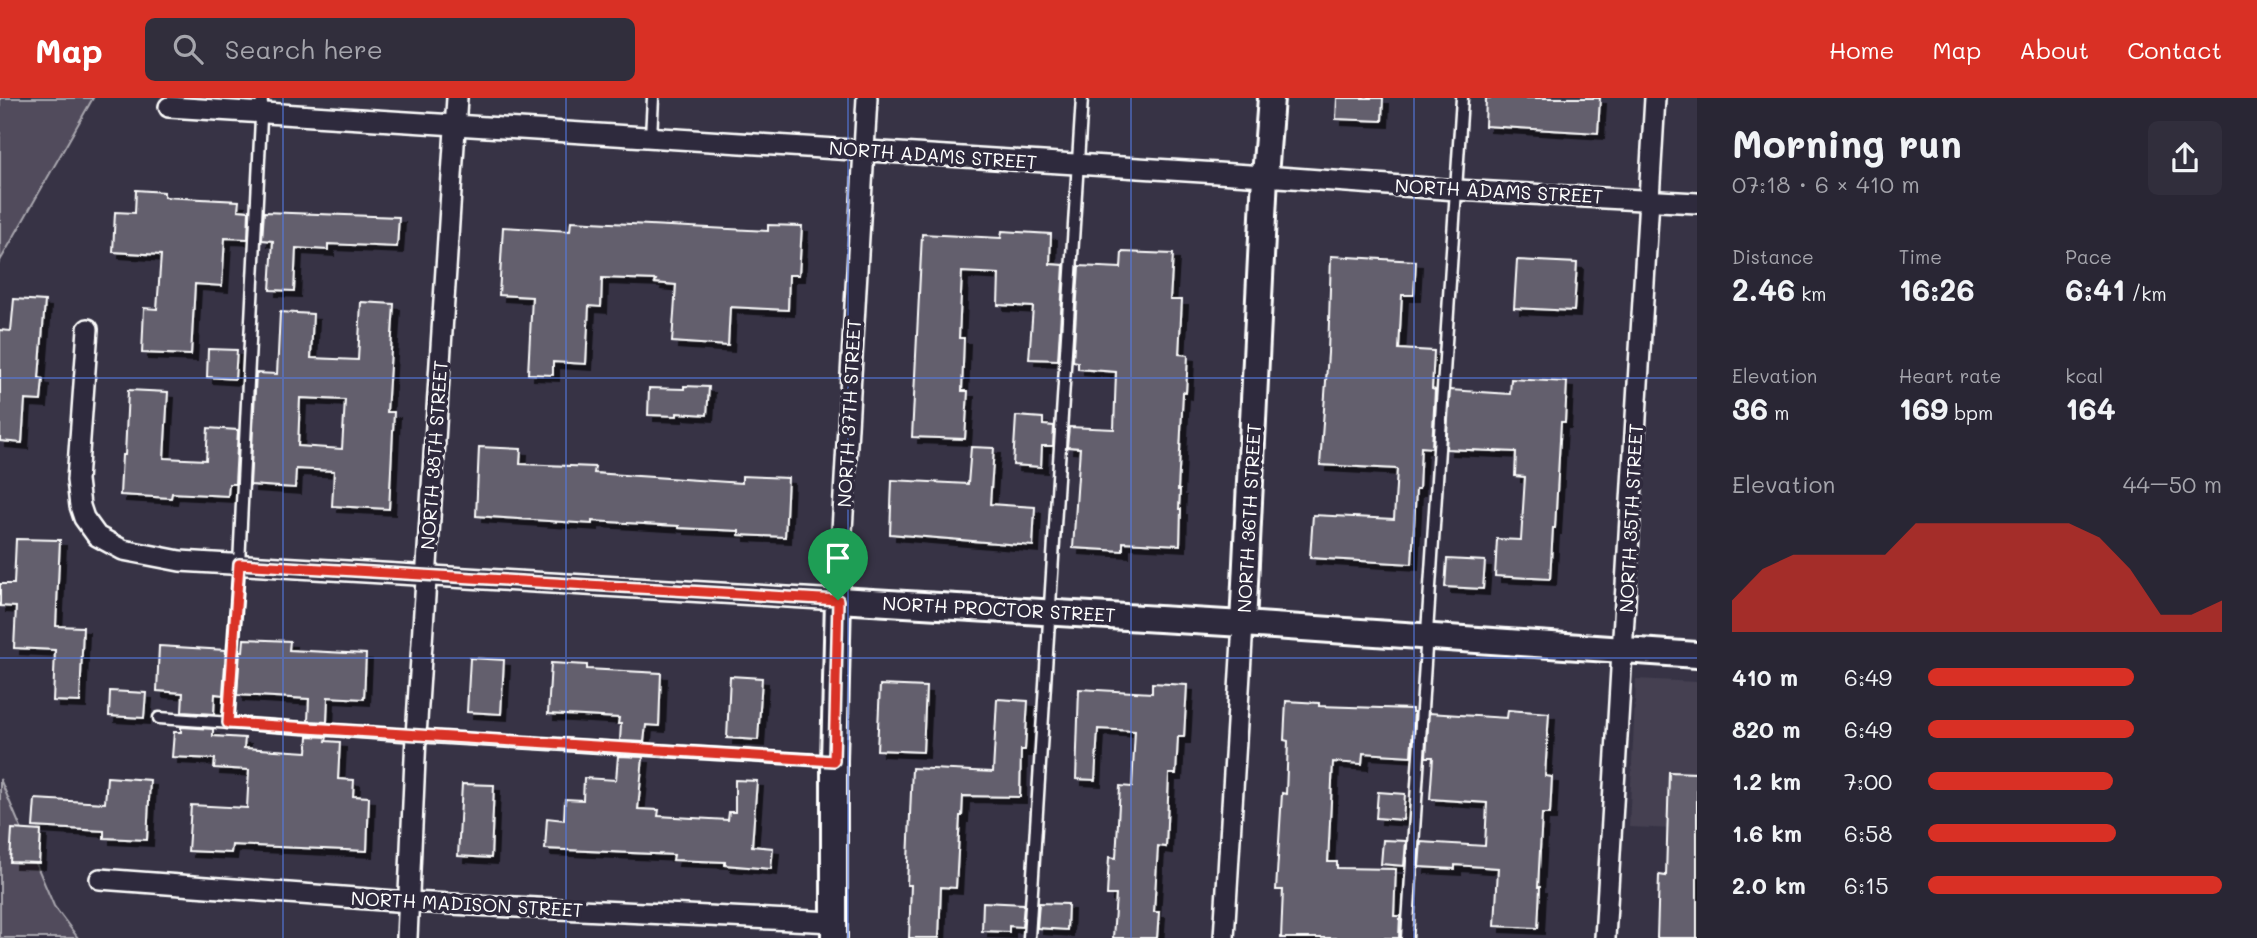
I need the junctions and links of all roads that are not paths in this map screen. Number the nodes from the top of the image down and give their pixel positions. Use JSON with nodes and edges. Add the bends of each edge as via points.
{"nodes":[{"id":1,"x":457,"y":98,"type":"edge"},
{"id":2,"x":653,"y":98,"type":"edge"},
{"id":3,"x":867,"y":98,"type":"edge"},
{"id":4,"x":1082,"y":98,"type":"edge"},
{"id":5,"x":1271,"y":98,"type":"edge"},
{"id":6,"x":1462,"y":98,"type":"edge"},
{"id":7,"x":1655,"y":98,"type":"edge"},
{"id":8,"x":261,"y":105,"type":"edge"},
{"id":9,"x":169,"y":107,"type":"dead end"},
{"id":10,"x":455,"y":125,"type":"junction"},
{"id":11,"x":651,"y":137,"type":"junction"},
{"id":12,"x":864,"y":151,"type":"junction"},
{"id":13,"x":1078,"y":164,"type":"junction"},
{"id":14,"x":1265,"y":176,"type":"junction"},
{"id":15,"x":1457,"y":190,"type":"junction"},
{"id":16,"x":1649,"y":200,"type":"junction"},
{"id":17,"x":1697,"y":203,"type":"edge"},
{"id":18,"x":88,"y":329,"type":"dead end"},
{"id":19,"x":239,"y":564,"type":"junction"},
{"id":20,"x":426,"y":576,"type":"junction"},
{"id":21,"x":838,"y":600,"type":"junction"},
{"id":22,"x":1049,"y":612,"type":"junction"},
{"id":23,"x":1244,"y":624,"type":"junction"},
{"id":24,"x":1428,"y":636,"type":"junction"},
{"id":25,"x":1624,"y":650,"type":"junction"},
{"id":26,"x":1697,"y":655,"type":"edge"},
{"id":27,"x":159,"y":718,"type":"dead end"},
{"id":28,"x":228,"y":723,"type":"junction"},
{"id":29,"x":416,"y":736,"type":"junction"},
{"id":30,"x":834,"y":761,"type":"junction"},
{"id":31,"x":100,"y":879,"type":"dead end"},
{"id":32,"x":409,"y":902,"type":"junction"},
{"id":33,"x":834,"y":930,"type":"edge"},
{"id":34,"x":407,"y":938,"type":"edge"},
{"id":35,"x":1029,"y":938,"type":"edge"},
{"id":36,"x":1224,"y":938,"type":"edge"},
{"id":37,"x":1407,"y":938,"type":"edge"},
{"id":38,"x":1605,"y":938,"type":"edge"}],
"edges":[{"from":1,"to":10,"type":"street","name":"NORTH 38TH STREET"},
{"from":2,"to":11,"type":"lane"},
{"from":3,"to":12,"type":"street","name":"NORTH 37TH STREET"},
{"from":4,"to":13,"type":"lane"},
{"from":5,"to":14,"type":"street","name":"NORTH 36TH STREET"},
{"from":6,"to":15,"type":"lane"},
{"from":7,"to":16,"type":"street","name":"NORTH 35TH STREET"},
{"from":8,"to":9,"type":"street","name":"NORTH ADAMS STREET"},
{"from":8,"to":10,"type":"street","name":"NORTH ADAMS STREET"},
{"from":8,"to":19,"type":"lane"},
{"from":10,"to":11,"type":"street","name":"NORTH ADAMS STREET"},
{"from":10,"to":20,"type":"street","name":"NORTH 38TH STREET"},
{"from":11,"to":12,"type":"street","name":"NORTH ADAMS STREET"},
{"from":12,"to":13,"type":"street","name":"NORTH ADAMS STREET"},
{"from":12,"to":21,"type":"street","name":"NORTH 37TH STREET"},
{"from":13,"to":14,"type":"street","name":"NORTH ADAMS STREET"},
{"from":13,"to":22,"type":"lane"},
{"from":14,"to":15,"type":"street","name":"NORTH ADAMS STREET"},
{"from":14,"to":23,"type":"street","name":"NORTH 36TH STREET"},
{"from":15,"to":16,"type":"street","name":"NORTH ADAMS STREET"},
{"from":15,"to":24,"type":"lane"},
{"from":16,"to":17,"type":"street","name":"NORTH ADAMS STREET"},
{"from":16,"to":25,"type":"street","name":"NORTH 35TH STREET"},
{"from":18,"to":19,"type":"street","name":"NORTH PROCTOR STREET","via":[[77,480],[84,518],[97,536],[136,554]]},
{"from":19,"to":20,"type":"street","name":"NORTH PROCTOR STREET"},
{"from":19,"to":28,"type":"lane"},
{"from":20,"to":21,"type":"street","name":"NORTH PROCTOR STREET"},
{"from":20,"to":29,"type":"street","name":"NORTH 38TH STREET"},
{"from":21,"to":22,"type":"street","name":"NORTH PROCTOR STREET"},
{"from":21,"to":30,"type":"street","name":"NORTH 37TH STREET"},
{"from":22,"to":23,"type":"street","name":"NORTH PROCTOR STREET"},
{"from":22,"to":35,"type":"lane"},
{"from":23,"to":24,"type":"street","name":"NORTH PROCTOR STREET"},
{"from":23,"to":36,"type":"street","name":"NORTH 36TH STREET"},
{"from":24,"to":25,"type":"street","name":"NORTH PROCTOR STREET"},
{"from":24,"to":37,"type":"lane"},
{"from":25,"to":26,"type":"street","name":"NORTH PROCTOR STREET"},
{"from":25,"to":38,"type":"street","name":"NORTH 35TH STREET"},
{"from":27,"to":28,"type":"lane"},
{"from":28,"to":29,"type":"lane"},
{"from":29,"to":30,"type":"lane"},
{"from":29,"to":32,"type":"street","name":"NORTH 38TH STREET"},
{"from":30,"to":33,"type":"street","name":"NORTH 37TH STREET"},
{"from":31,"to":32,"type":"street","name":"NORTH MADISON STREET"},
{"from":32,"to":33,"type":"street","name":"NORTH MADISON STREET"},
{"from":32,"to":34,"type":"street","name":"NORTH 38TH STREET"}]}
